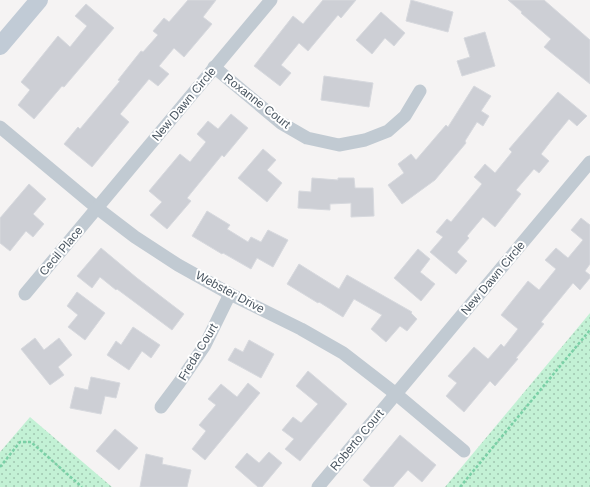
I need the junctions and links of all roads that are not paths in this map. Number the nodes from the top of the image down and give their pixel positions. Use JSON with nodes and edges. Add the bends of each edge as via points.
{"nodes":[{"id":1,"x":39,"y":0,"type":"edge"},
{"id":2,"x":270,"y":0,"type":"edge"},
{"id":3,"x":0,"y":46,"type":"edge"},
{"id":4,"x":214,"y":67,"type":"junction"},
{"id":5,"x":420,"y":92,"type":"dead end"},
{"id":6,"x":0,"y":126,"type":"edge"},
{"id":7,"x":590,"y":162,"type":"edge"},
{"id":8,"x":98,"y":208,"type":"junction"},
{"id":9,"x":25,"y":294,"type":"dead end"},
{"id":10,"x":230,"y":294,"type":"junction"},
{"id":11,"x":396,"y":394,"type":"junction"},
{"id":12,"x":161,"y":407,"type":"dead end"},
{"id":13,"x":464,"y":451,"type":"dead end"},
{"id":14,"x":318,"y":487,"type":"edge"}],
"edges":[{"from":1,"to":3,"type":"street"},
{"from":2,"to":4,"type":"street","name":"New Dawn Circle"},
{"from":4,"to":5,"type":"street","name":"Roxanne Court","via":[[281,122],[307,138],[339,144],[365,140],[388,131],[406,116]]},
{"from":4,"to":8,"type":"street","name":"New Dawn Circle"},
{"from":6,"to":8,"type":"street","name":"Webster Drive"},
{"from":7,"to":11,"type":"street","name":"New Dawn Circle"},
{"from":8,"to":9,"type":"street","name":"Cecil Place"},
{"from":8,"to":10,"type":"street","name":"Webster Drive","via":[[141,241]]},
{"from":10,"to":11,"type":"street","name":"Webster Drive","via":[[343,353]]},
{"from":10,"to":12,"type":"street","name":"Freda Court","via":[[205,345]]},
{"from":11,"to":13,"type":"street","name":"Webster Drive"},
{"from":11,"to":14,"type":"street","name":"Roberto Court"}]}
